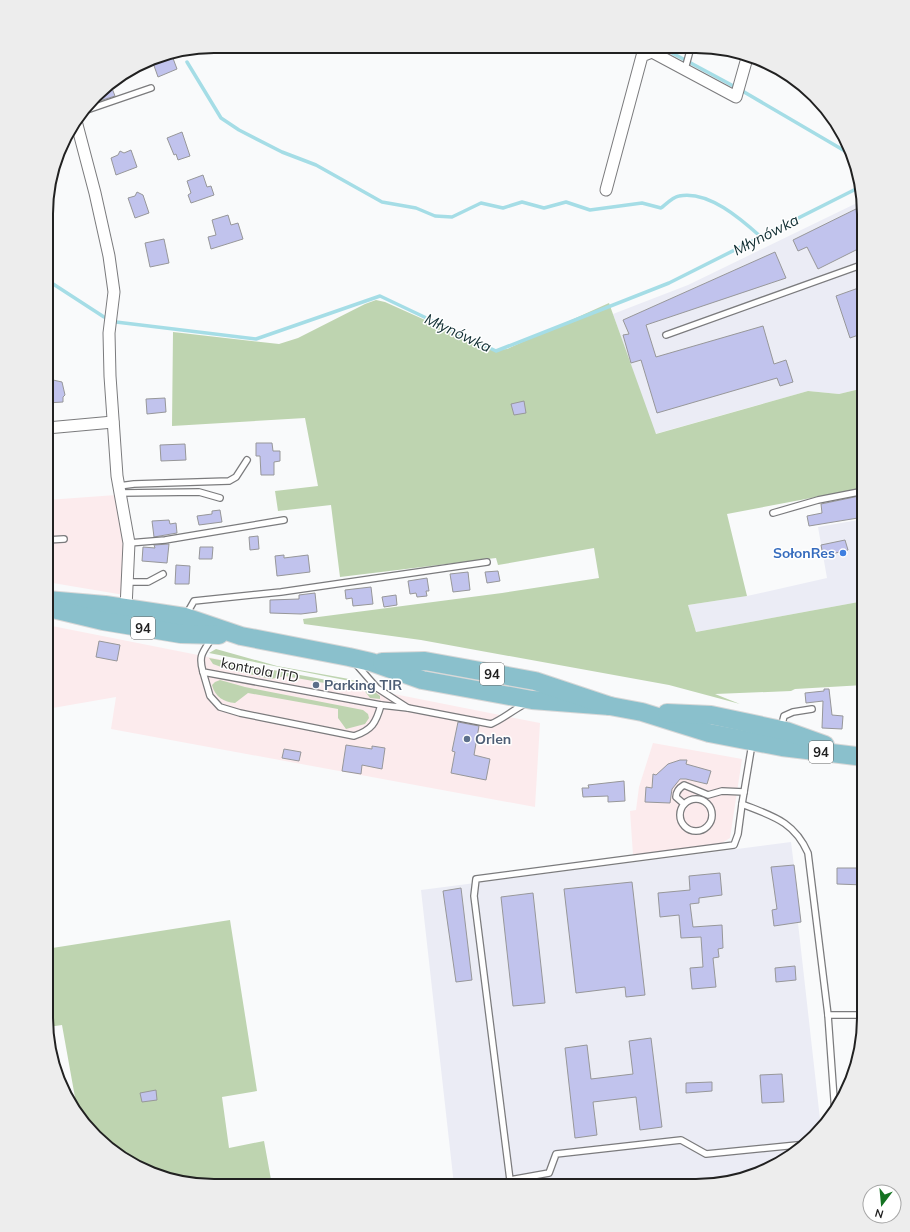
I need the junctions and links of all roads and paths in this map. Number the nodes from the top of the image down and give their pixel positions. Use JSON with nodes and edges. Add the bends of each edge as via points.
{"nodes":[{"id":1,"x":650,"y":53,"type":"edge"},
{"id":2,"x":654,"y":53,"type":"edge"},
{"id":3,"x":689,"y":53,"type":"edge"},
{"id":4,"x":746,"y":61,"type":"edge"},
{"id":5,"x":685,"y":69,"type":"junction"},
{"id":6,"x":151,"y":88,"type":"dead end"},
{"id":7,"x":93,"y":108,"type":"edge"},
{"id":8,"x":78,"y":128,"type":"edge"},
{"id":9,"x":606,"y":190,"type":"dead end"},
{"id":10,"x":857,"y":266,"type":"edge"},
{"id":11,"x":666,"y":334,"type":"dead end"},
{"id":12,"x":113,"y":422,"type":"junction"},
{"id":13,"x":53,"y":427,"type":"edge"},
{"id":14,"x":247,"y":460,"type":"dead end"},
{"id":15,"x":119,"y":490,"type":"junction"},
{"id":16,"x":857,"y":492,"type":"edge"},
{"id":17,"x":220,"y":498,"type":"dead end"},
{"id":18,"x":773,"y":513,"type":"dead end"},
{"id":19,"x":284,"y":520,"type":"dead end"},
{"id":20,"x":64,"y":539,"type":"dead end"},
{"id":21,"x":53,"y":540,"type":"edge"},
{"id":22,"x":129,"y":543,"type":"junction"},
{"id":23,"x":487,"y":562,"type":"dead end"},
{"id":24,"x":163,"y":574,"type":"dead end"},
{"id":25,"x":127,"y":582,"type":"junction"},
{"id":26,"x":53,"y":601,"type":"edge"},
{"id":27,"x":53,"y":608,"type":"edge"},
{"id":28,"x":126,"y":608,"type":"junction"},
{"id":29,"x":185,"y":617,"type":"junction"},
{"id":30,"x":217,"y":632,"type":"junction"},
{"id":31,"x":349,"y":657,"type":"junction"},
{"id":32,"x":371,"y":662,"type":"junction"},
{"id":33,"x":203,"y":672,"type":"junction"},
{"id":34,"x":505,"y":701,"type":"junction"},
{"id":35,"x":381,"y":705,"type":"junction"},
{"id":36,"x":610,"y":706,"type":"junction"},
{"id":37,"x":408,"y":708,"type":"junction"},
{"id":38,"x":812,"y":709,"type":"dead end"},
{"id":39,"x":642,"y":712,"type":"junction"},
{"id":40,"x":781,"y":730,"type":"junction"},
{"id":41,"x":747,"y":732,"type":"junction"},
{"id":42,"x":857,"y":754,"type":"edge"},
{"id":43,"x":857,"y":755,"type":"edge"},
{"id":44,"x":744,"y":792,"type":"junction"},
{"id":45,"x":684,"y":804,"type":"junction"},
{"id":46,"x":742,"y":804,"type":"junction"},
{"id":47,"x":828,"y":1015,"type":"junction"},
{"id":48,"x":857,"y":1015,"type":"edge"},
{"id":49,"x":834,"y":1101,"type":"edge"},
{"id":50,"x":795,"y":1145,"type":"edge"},
{"id":51,"x":510,"y":1179,"type":"edge"},
{"id":52,"x":516,"y":1179,"type":"edge"}],
"edges":[{"from":1,"to":9,"type":"street","via":[[642,56]]},
{"from":2,"to":5,"type":"street"},
{"from":3,"to":5,"type":"lane"},
{"from":4,"to":5,"type":"street","via":[[736,97]]},
{"from":6,"to":7,"type":"lane"},
{"from":8,"to":12,"type":"street","via":[[109,256],[114,292],[109,333]]},
{"from":10,"to":11,"type":"lane"},
{"from":12,"to":13,"type":"street"},
{"from":12,"to":15,"type":"street"},
{"from":14,"to":15,"type":"lane","via":[[236,477],[228,481],[134,484]]},
{"from":15,"to":17,"type":"lane","via":[[199,492]]},
{"from":15,"to":22,"type":"street"},
{"from":16,"to":18,"type":"lane"},
{"from":19,"to":22,"type":"lane","via":[[165,540]]},
{"from":20,"to":21,"type":"lane"},
{"from":22,"to":25,"type":"street"},
{"from":23,"to":29,"type":"lane","via":[[289,591],[194,601]]},
{"from":24,"to":25,"type":"lane","via":[[148,582]]},
{"from":25,"to":28,"type":"street"},
{"from":26,"to":28,"type":"main road","number":"94"},
{"from":27,"to":30,"type":"main road","number":"94","via":[[103,621],[182,634]]},
{"from":28,"to":29,"type":"main road","number":"94"},
{"from":29,"to":30,"type":"main road","number":"94"},
{"from":30,"to":31,"type":"main road","number":"94"},
{"from":30,"to":33,"type":"lane","name":"kontrola ITD","via":[[201,655]]},
{"from":31,"to":32,"type":"main road","number":"94"},
{"from":31,"to":37,"type":"lane","via":[[378,688]]},
{"from":32,"to":34,"type":"main road","number":"94","via":[[422,680]]},
{"from":32,"to":36,"type":"main road","number":"94","via":[[425,661],[482,675],[535,681]]},
{"from":33,"to":35,"type":"lane","name":"kontrola ITD"},
{"from":33,"to":35,"type":"lane","via":[[210,696],[220,707],[354,736],[366,732],[376,721]]},
{"from":34,"to":36,"type":"main road","number":"94","via":[[532,700]]},
{"from":34,"to":37,"type":"lane","name":"kontrola ITD","via":[[501,720],[491,724]]},
{"from":35,"to":37,"type":"lane","name":"kontrola ITD"},
{"from":36,"to":39,"type":"main road","number":"94"},
{"from":38,"to":40,"type":"lane","via":[[788,713],[784,716]]},
{"from":39,"to":41,"type":"main road","number":"94","via":[[709,734]]},
{"from":39,"to":41,"type":"main road","number":"94","via":[[712,715]]},
{"from":40,"to":41,"type":"main road","number":"94"},
{"from":40,"to":42,"type":"main road","number":"94"},
{"from":41,"to":43,"type":"main road","number":"94","via":[[782,747]]},
{"from":41,"to":44,"type":"lane"},
{"from":44,"to":45,"type":"lane","via":[[722,791],[708,795],[684,785],[676,793],[676,797]]},
{"from":44,"to":46,"type":"lane"},
{"from":45,"to":45,"type":"lane","via":[[680,815],[686,828],[696,831],[705,828],[712,815],[709,806],[696,799]]},
{"from":46,"to":47,"type":"lane","via":[[780,819],[798,835],[808,853]]},
{"from":46,"to":51,"type":"lane","via":[[734,845],[476,879],[474,896]]},
{"from":47,"to":48,"type":"lane"},
{"from":47,"to":49,"type":"lane"},
{"from":50,"to":52,"type":"lane","via":[[706,1154],[681,1140],[556,1154],[549,1173]]}]}
